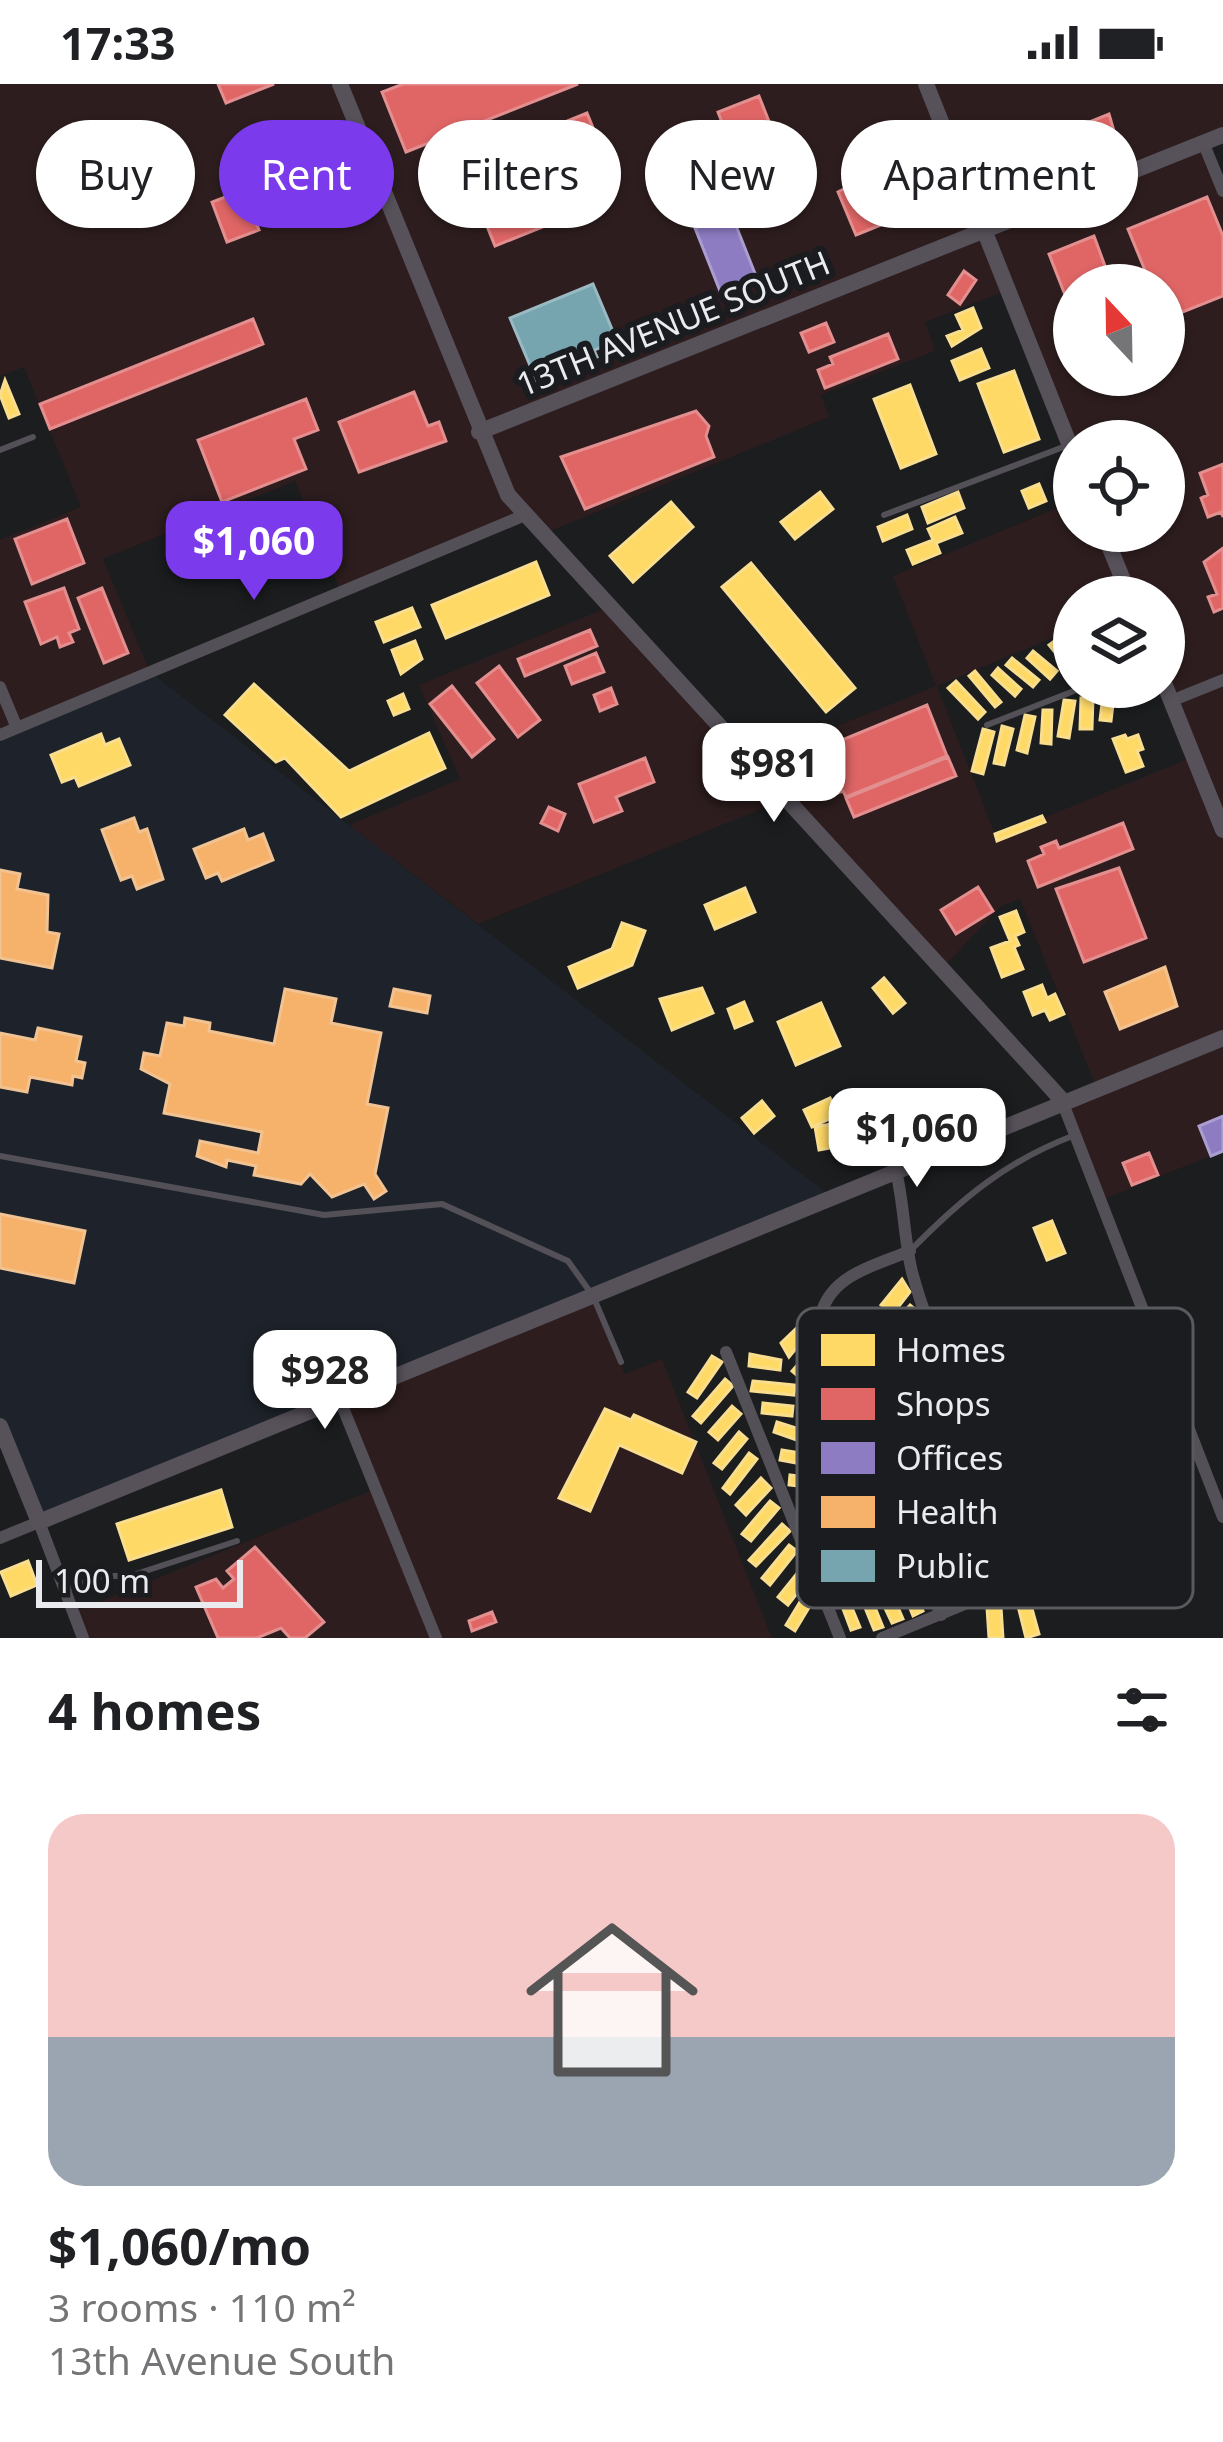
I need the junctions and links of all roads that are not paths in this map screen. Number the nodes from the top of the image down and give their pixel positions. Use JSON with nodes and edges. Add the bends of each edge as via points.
{"nodes":[{"id":1,"x":340,"y":84,"type":"edge"},
{"id":2,"x":926,"y":84,"type":"edge"},
{"id":3,"x":1223,"y":135,"type":"edge"},
{"id":4,"x":1203,"y":142,"type":"junction"},
{"id":5,"x":1223,"y":191,"type":"edge"},
{"id":6,"x":986,"y":232,"type":"junction"},
{"id":7,"x":1060,"y":420,"type":"edge"},
{"id":8,"x":479,"y":432,"type":"junction"},
{"id":9,"x":33,"y":437,"type":"dead end"},
{"id":10,"x":0,"y":450,"type":"edge"},
{"id":11,"x":1053,"y":457,"type":"edge"},
{"id":12,"x":525,"y":515,"type":"junction"},
{"id":13,"x":884,"y":515,"type":"dead end"},
{"id":14,"x":1223,"y":680,"type":"edge"},
{"id":15,"x":0,"y":687,"type":"edge"},
{"id":16,"x":1185,"y":688,"type":"edge"},
{"id":17,"x":1053,"y":699,"type":"edge"},
{"id":18,"x":1174,"y":708,"type":"edge"},
{"id":19,"x":987,"y":725,"type":"dead end"},
{"id":20,"x":17,"y":728,"type":"junction"},
{"id":21,"x":0,"y":734,"type":"edge"},
{"id":22,"x":1223,"y":830,"type":"edge"},
{"id":23,"x":1223,"y":1038,"type":"edge"},
{"id":24,"x":1062,"y":1100,"type":"junction"},
{"id":25,"x":1076,"y":1135,"type":"junction"},
{"id":26,"x":0,"y":1156,"type":"edge"},
{"id":27,"x":896,"y":1171,"type":"junction"},
{"id":28,"x":910,"y":1251,"type":"junction"},
{"id":29,"x":593,"y":1296,"type":"junction"},
{"id":30,"x":823,"y":1308,"type":"edge"},
{"id":31,"x":927,"y":1308,"type":"edge"},
{"id":32,"x":1143,"y":1308,"type":"edge"},
{"id":33,"x":726,"y":1352,"type":"dead end"},
{"id":34,"x":621,"y":1362,"type":"dead end"},
{"id":35,"x":339,"y":1398,"type":"junction"},
{"id":36,"x":0,"y":1426,"type":"edge"},
{"id":37,"x":1193,"y":1438,"type":"edge"},
{"id":38,"x":1223,"y":1516,"type":"edge"},
{"id":39,"x":39,"y":1522,"type":"junction"},
{"id":40,"x":797,"y":1534,"type":"edge"},
{"id":41,"x":0,"y":1538,"type":"edge"},
{"id":42,"x":237,"y":1541,"type":"dead end"},
{"id":43,"x":66,"y":1590,"type":"junction"},
{"id":44,"x":828,"y":1608,"type":"edge"},
{"id":45,"x":938,"y":1608,"type":"edge"},
{"id":46,"x":957,"y":1608,"type":"edge"},
{"id":47,"x":941,"y":1615,"type":"junction"},
{"id":48,"x":82,"y":1638,"type":"edge"},
{"id":49,"x":436,"y":1638,"type":"edge"},
{"id":50,"x":840,"y":1638,"type":"edge"},
{"id":51,"x":882,"y":1638,"type":"edge"}],
"edges":[{"from":1,"to":8,"type":"street"},
{"from":2,"to":6,"type":"street"},
{"from":3,"to":4,"type":"street","name":"13TH AVENUE SOUTH"},
{"from":4,"to":5,"type":"street"},
{"from":4,"to":6,"type":"street","name":"13TH AVENUE SOUTH"},
{"from":6,"to":7,"type":"street"},
{"from":6,"to":8,"type":"street","name":"13TH AVENUE SOUTH"},
{"from":8,"to":12,"type":"street"},
{"from":9,"to":10,"type":"lane"},
{"from":11,"to":13,"type":"lane"},
{"from":12,"to":20,"type":"street"},
{"from":12,"to":24,"type":"street"},
{"from":14,"to":16,"type":"street"},
{"from":15,"to":20,"type":"street"},
{"from":17,"to":19,"type":"lane"},
{"from":18,"to":22,"type":"street"},
{"from":20,"to":21,"type":"street"},
{"from":23,"to":24,"type":"street"},
{"from":24,"to":25,"type":"street"},
{"from":24,"to":27,"type":"street"},
{"from":25,"to":28,"type":"lane","via":[[1016,1158]]},
{"from":25,"to":32,"type":"street"},
{"from":26,"to":29,"type":"lane","via":[[324,1215],[442,1204],[568,1261]]},
{"from":27,"to":28,"type":"street"},
{"from":27,"to":29,"type":"street"},
{"from":28,"to":30,"type":"street","via":[[844,1279]]},
{"from":28,"to":31,"type":"street"},
{"from":29,"to":34,"type":"lane"},
{"from":29,"to":35,"type":"street"},
{"from":33,"to":40,"type":"street"},
{"from":35,"to":39,"type":"street"},
{"from":35,"to":49,"type":"street"},
{"from":36,"to":39,"type":"street"},
{"from":37,"to":38,"type":"street"},
{"from":39,"to":41,"type":"street"},
{"from":39,"to":43,"type":"street"},
{"from":42,"to":43,"type":"lane"},
{"from":43,"to":48,"type":"street"},
{"from":44,"to":50,"type":"street"},
{"from":45,"to":47,"type":"street"},
{"from":46,"to":47,"type":"street"},
{"from":47,"to":51,"type":"street"}]}
